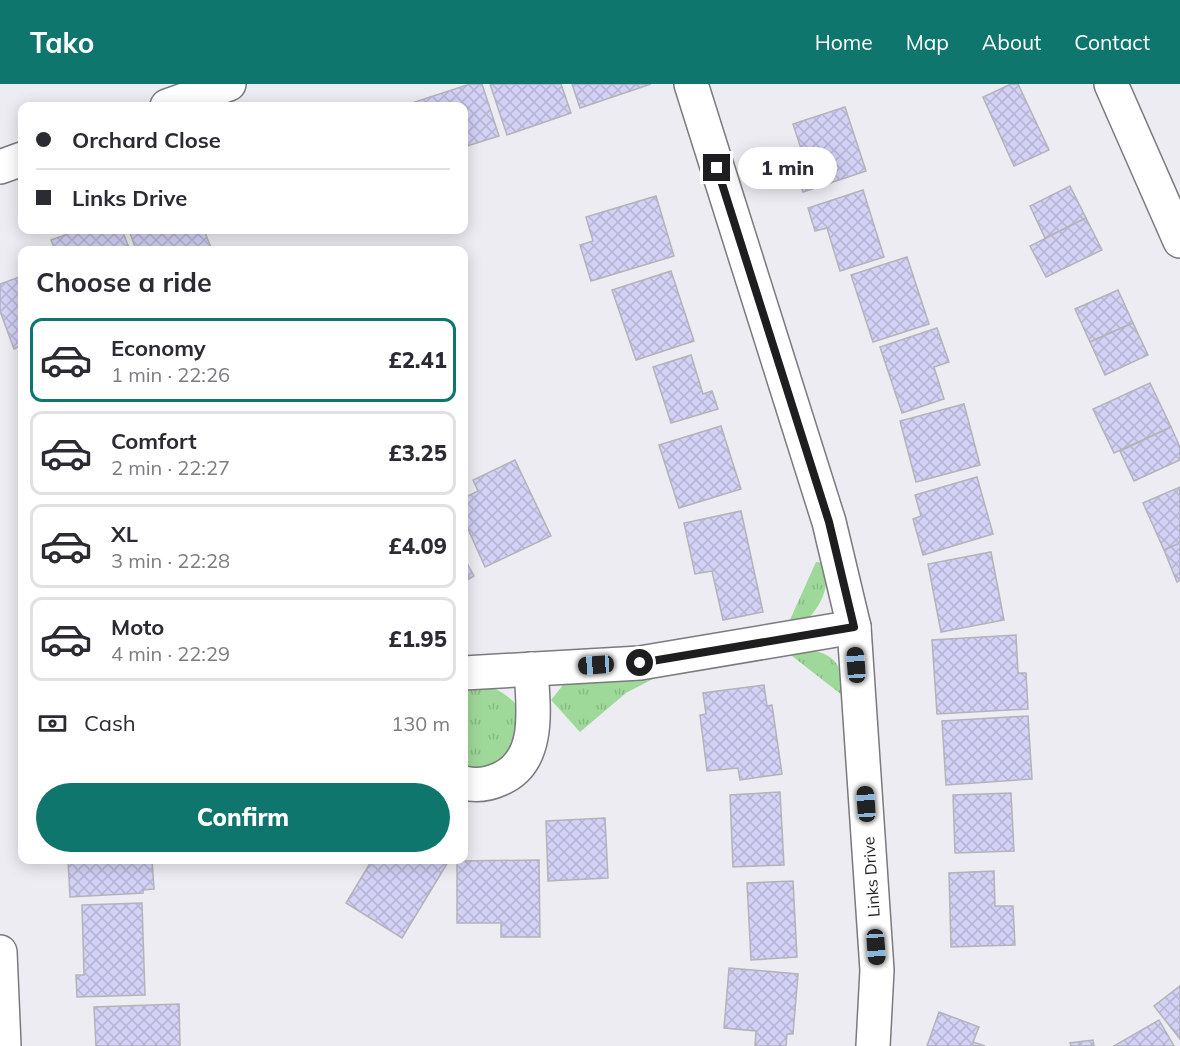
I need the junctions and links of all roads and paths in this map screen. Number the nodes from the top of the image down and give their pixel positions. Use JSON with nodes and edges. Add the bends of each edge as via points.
{"nodes":[{"id":1,"x":229,"y":84,"type":"edge"},
{"id":2,"x":691,"y":84,"type":"edge"},
{"id":3,"x":1111,"y":84,"type":"edge"},
{"id":4,"x":178,"y":102,"type":"edge"},
{"id":5,"x":18,"y":160,"type":"edge"},
{"id":6,"x":0,"y":167,"type":"edge"},
{"id":7,"x":1180,"y":241,"type":"edge"},
{"id":8,"x":854,"y":627,"type":"junction"},
{"id":9,"x":531,"y":669,"type":"junction"},
{"id":10,"x":468,"y":673,"type":"edge"},
{"id":11,"x":468,"y":783,"type":"edge"},
{"id":12,"x":0,"y":952,"type":"edge"},
{"id":13,"x":4,"y":1046,"type":"edge"},
{"id":14,"x":873,"y":1046,"type":"edge"}],
"edges":[{"from":1,"to":4,"type":"street"},
{"from":2,"to":8,"type":"street","name":"Links Drive","via":[[829,522]]},
{"from":3,"to":7,"type":"street"},
{"from":5,"to":6,"type":"street"},
{"from":8,"to":9,"type":"street","via":[[640,663]]},
{"from":8,"to":14,"type":"street","name":"Links Drive","via":[[877,970]]},
{"from":9,"to":10,"type":"street"},
{"from":9,"to":11,"type":"street","via":[[534,722],[523,759],[508,776],[490,784]]},
{"from":12,"to":13,"type":"street"}]}
